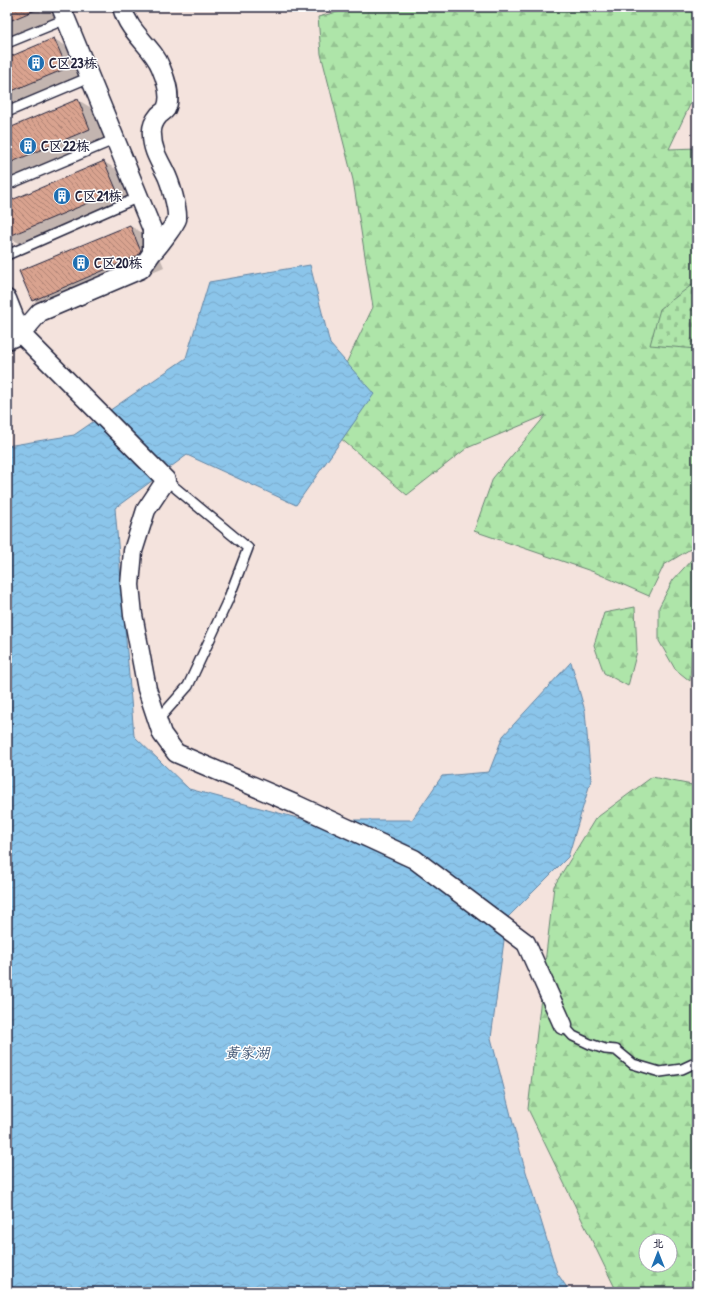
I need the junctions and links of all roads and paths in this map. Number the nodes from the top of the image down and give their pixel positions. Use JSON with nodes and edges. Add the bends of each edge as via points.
{"nodes":[{"id":1,"x":122,"y":7,"type":"edge"},
{"id":2,"x":64,"y":13,"type":"edge"},
{"id":3,"x":7,"y":44,"type":"edge"},
{"id":4,"x":90,"y":77,"type":"junction"},
{"id":5,"x":7,"y":112,"type":"edge"},
{"id":6,"x":116,"y":139,"type":"junction"},
{"id":7,"x":7,"y":185,"type":"edge"},
{"id":8,"x":139,"y":196,"type":"junction"},
{"id":9,"x":152,"y":253,"type":"junction"},
{"id":10,"x":7,"y":255,"type":"edge"},
{"id":11,"x":7,"y":299,"type":"edge"},
{"id":12,"x":14,"y":337,"type":"edge"},
{"id":13,"x":166,"y":480,"type":"junction"},
{"id":14,"x":157,"y":720,"type":"junction"},
{"id":15,"x":563,"y":1025,"type":"joint"},
{"id":16,"x":697,"y":1062,"type":"edge"}],
"edges":[{"from":1,"to":9,"type":"street","via":[[136,34],[161,66],[169,95],[166,110],[153,124],[152,146],[166,174],[176,204],[177,220]]},
{"from":2,"to":3,"type":"lane"},
{"from":2,"to":4,"type":"street"},
{"from":4,"to":5,"type":"lane"},
{"from":4,"to":6,"type":"street"},
{"from":6,"to":7,"type":"lane"},
{"from":6,"to":8,"type":"street"},
{"from":8,"to":9,"type":"street","via":[[152,229]]},
{"from":8,"to":10,"type":"lane"},
{"from":9,"to":12,"type":"street","via":[[141,269],[40,312]]},
{"from":11,"to":12,"type":"street"},
{"from":12,"to":13,"type":"street"},
{"from":13,"to":14,"type":"street","via":[[146,510],[133,551],[130,585],[147,689]]},
{"from":13,"to":14,"type":"lane","via":[[248,548],[228,600],[188,686]]},
{"from":14,"to":15,"type":"street","via":[[162,734],[176,753],[414,858],[526,943]]},
{"from":15,"to":16,"type":"lane","via":[[579,1039],[605,1049],[616,1050],[633,1064],[660,1072],[682,1069]]}]}
